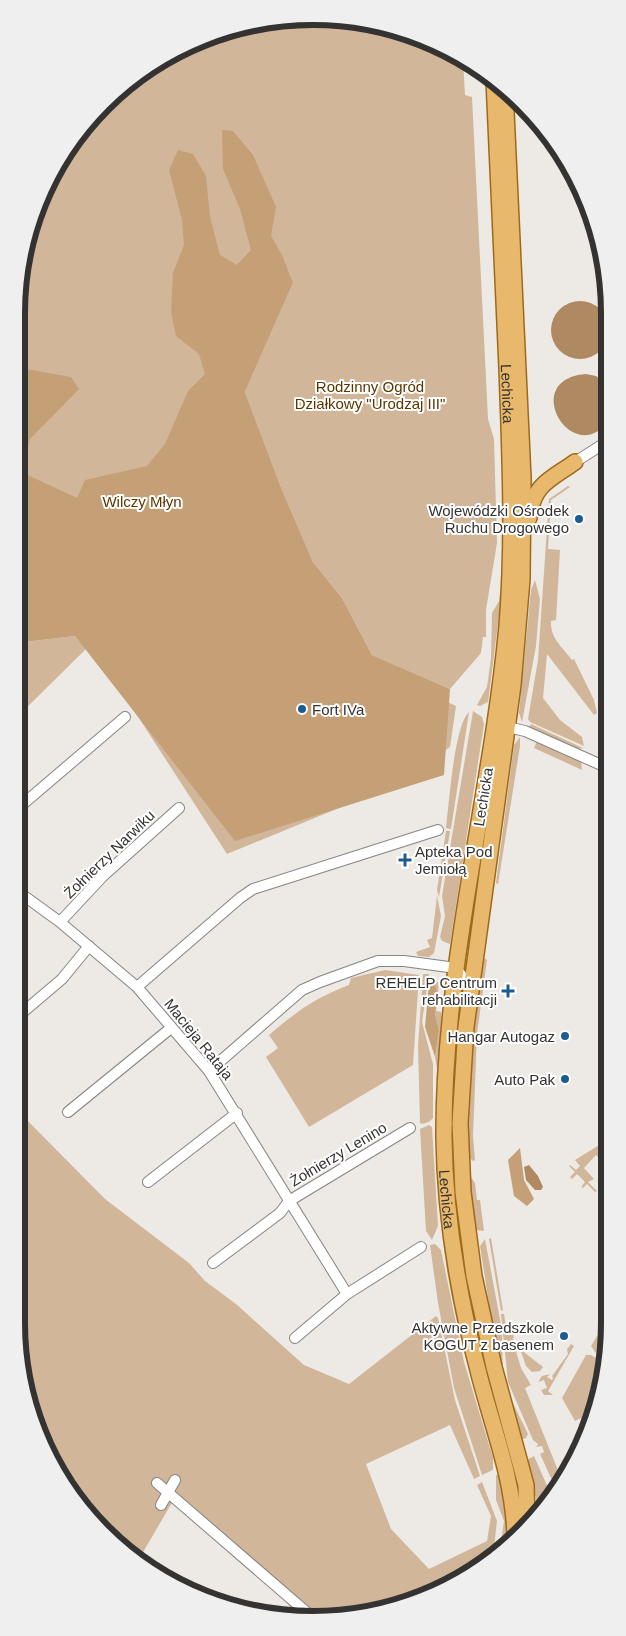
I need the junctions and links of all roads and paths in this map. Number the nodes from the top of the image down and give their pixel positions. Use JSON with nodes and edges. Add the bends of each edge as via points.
{"nodes":[{"id":1,"x":494,"y":90,"type":"edge"},
{"id":2,"x":505,"y":98,"type":"edge"},
{"id":3,"x":601,"y":446,"type":"edge"},
{"id":4,"x":576,"y":462,"type":"joint"},
{"id":5,"x":522,"y":567,"type":"junction"},
{"id":6,"x":125,"y":716,"type":"dead end"},
{"id":7,"x":507,"y":727,"type":"junction"},
{"id":8,"x":601,"y":765,"type":"edge"},
{"id":9,"x":25,"y":800,"type":"edge"},
{"id":10,"x":179,"y":808,"type":"dead end"},
{"id":11,"x":438,"y":830,"type":"dead end"},
{"id":12,"x":25,"y":897,"type":"edge"},
{"id":13,"x":60,"y":922,"type":"junction"},
{"id":14,"x":89,"y":946,"type":"junction"},
{"id":15,"x":476,"y":954,"type":"junction"},
{"id":16,"x":456,"y":968,"type":"junction"},
{"id":17,"x":137,"y":987,"type":"junction"},
{"id":18,"x":470,"y":995,"type":"junction"},
{"id":19,"x":25,"y":1010,"type":"edge"},
{"id":20,"x":171,"y":1028,"type":"junction"},
{"id":21,"x":209,"y":1071,"type":"junction"},
{"id":22,"x":68,"y":1112,"type":"dead end"},
{"id":23,"x":237,"y":1113,"type":"junction"},
{"id":24,"x":410,"y":1128,"type":"dead end"},
{"id":25,"x":148,"y":1182,"type":"dead end"},
{"id":26,"x":288,"y":1201,"type":"junction"},
{"id":27,"x":421,"y":1247,"type":"dead end"},
{"id":28,"x":213,"y":1263,"type":"dead end"},
{"id":29,"x":347,"y":1294,"type":"junction"},
{"id":30,"x":295,"y":1338,"type":"dead end"},
{"id":31,"x":175,"y":1480,"type":"dead end"},
{"id":32,"x":157,"y":1483,"type":"dead end"},
{"id":33,"x":526,"y":1485,"type":"junction"},
{"id":34,"x":168,"y":1492,"type":"junction"},
{"id":35,"x":161,"y":1505,"type":"dead end"},
{"id":36,"x":533,"y":1509,"type":"edge"},
{"id":37,"x":518,"y":1526,"type":"edge"},
{"id":38,"x":516,"y":1527,"type":"edge"},
{"id":39,"x":305,"y":1611,"type":"edge"}],
"edges":[{"from":1,"to":16,"type":"main road","name":"Lechicka","via":[[511,471],[511,557],[500,683]]},
{"from":2,"to":5,"type":"main road","name":"Lechicka","via":[[522,478]]},
{"from":3,"to":4,"type":"street"},
{"from":4,"to":5,"type":"main road","via":[[544,483],[534,497]]},
{"from":5,"to":7,"type":"main road","name":"Lechicka"},
{"from":6,"to":9,"type":"street"},
{"from":7,"to":8,"type":"street"},
{"from":7,"to":15,"type":"main road","name":"Lechicka"},
{"from":10,"to":13,"type":"street","name":"Żołnierzy Narwiku","via":[[103,876]]},
{"from":11,"to":17,"type":"street","via":[[253,889]]},
{"from":12,"to":13,"type":"street","name":"Macieja Rataja"},
{"from":13,"to":14,"type":"street","name":"Macieja Rataja"},
{"from":14,"to":17,"type":"street","name":"Macieja Rataja"},
{"from":14,"to":19,"type":"street","via":[[62,979]]},
{"from":15,"to":16,"type":"street"},
{"from":15,"to":18,"type":"main road","name":"Lechicka"},
{"from":16,"to":18,"type":"street"},
{"from":16,"to":21,"type":"street","via":[[404,961],[378,962],[320,982],[302,990]]},
{"from":16,"to":38,"type":"main road","name":"Lechicka","via":[[444,1093],[444,1162],[450,1230],[460,1295],[511,1489]]},
{"from":17,"to":20,"type":"street","name":"Macieja Rataja"},
{"from":18,"to":33,"type":"main road","name":"Lechicka","via":[[460,1108],[464,1201],[486,1336]]},
{"from":20,"to":21,"type":"street","name":"Macieja Rataja"},
{"from":20,"to":22,"type":"street"},
{"from":21,"to":23,"type":"street","name":"Macieja Rataja"},
{"from":23,"to":25,"type":"street"},
{"from":23,"to":26,"type":"street","name":"Macieja Rataja"},
{"from":24,"to":26,"type":"street","name":"Żołnierzy Lenino"},
{"from":26,"to":28,"type":"street","name":"Żołnierzy Lenino","via":[[280,1213]]},
{"from":26,"to":29,"type":"street","name":"Macieja Rataja"},
{"from":27,"to":29,"type":"street"},
{"from":29,"to":30,"type":"street"},
{"from":31,"to":34,"type":"street"},
{"from":32,"to":34,"type":"street"},
{"from":33,"to":36,"type":"main road"},
{"from":33,"to":37,"type":"main road","name":"Lechicka"},
{"from":34,"to":35,"type":"street"},
{"from":34,"to":39,"type":"street"}]}
